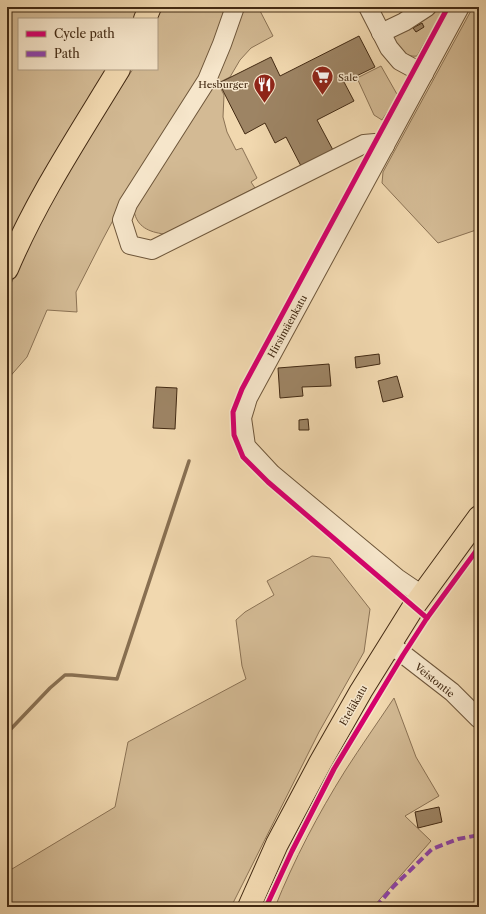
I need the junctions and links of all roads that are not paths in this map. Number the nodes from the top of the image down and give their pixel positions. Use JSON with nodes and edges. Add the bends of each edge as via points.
{"nodes":[{"id":1,"x":150,"y":7,"type":"edge"},
{"id":2,"x":235,"y":7,"type":"edge"},
{"id":3,"x":368,"y":7,"type":"edge"},
{"id":4,"x":427,"y":7,"type":"edge"},
{"id":5,"x":460,"y":7,"type":"edge"},
{"id":6,"x":145,"y":18,"type":"edge"},
{"id":7,"x":381,"y":33,"type":"junction"},
{"id":8,"x":118,"y":70,"type":"edge"},
{"id":9,"x":424,"y":74,"type":"junction"},
{"id":10,"x":385,"y":146,"type":"junction"},
{"id":11,"x":7,"y":269,"type":"edge"},
{"id":12,"x":479,"y":517,"type":"edge"},
{"id":13,"x":422,"y":595,"type":"junction"},
{"id":14,"x":390,"y":644,"type":"junction"},
{"id":15,"x":479,"y":719,"type":"edge"},
{"id":16,"x":249,"y":907,"type":"edge"}],
"edges":[{"from":1,"to":6,"type":"main road"},
{"from":2,"to":10,"type":"street","via":[[207,80],[128,204],[122,220],[130,245],[152,250],[364,144]]},
{"from":3,"to":7,"type":"street"},
{"from":4,"to":7,"type":"street"},
{"from":5,"to":9,"type":"street","name":"Hirsimäenkatu"},
{"from":7,"to":9,"type":"street","via":[[400,61]]},
{"from":8,"to":11,"type":"main road","via":[[36,206]]},
{"from":9,"to":10,"type":"street","name":"Hirsimäenkatu"},
{"from":10,"to":13,"type":"street","name":"Hirsimäenkatu","via":[[248,398],[242,418],[246,446],[272,474],[397,578]]},
{"from":12,"to":13,"type":"main road","name":"Eteläkatu"},
{"from":13,"to":14,"type":"main road","name":"Eteläkatu"},
{"from":14,"to":15,"type":"street","name":"Veistontie","via":[[452,692]]},
{"from":14,"to":16,"type":"main road","name":"Eteläkatu","via":[[316,770],[277,844]]}]}
